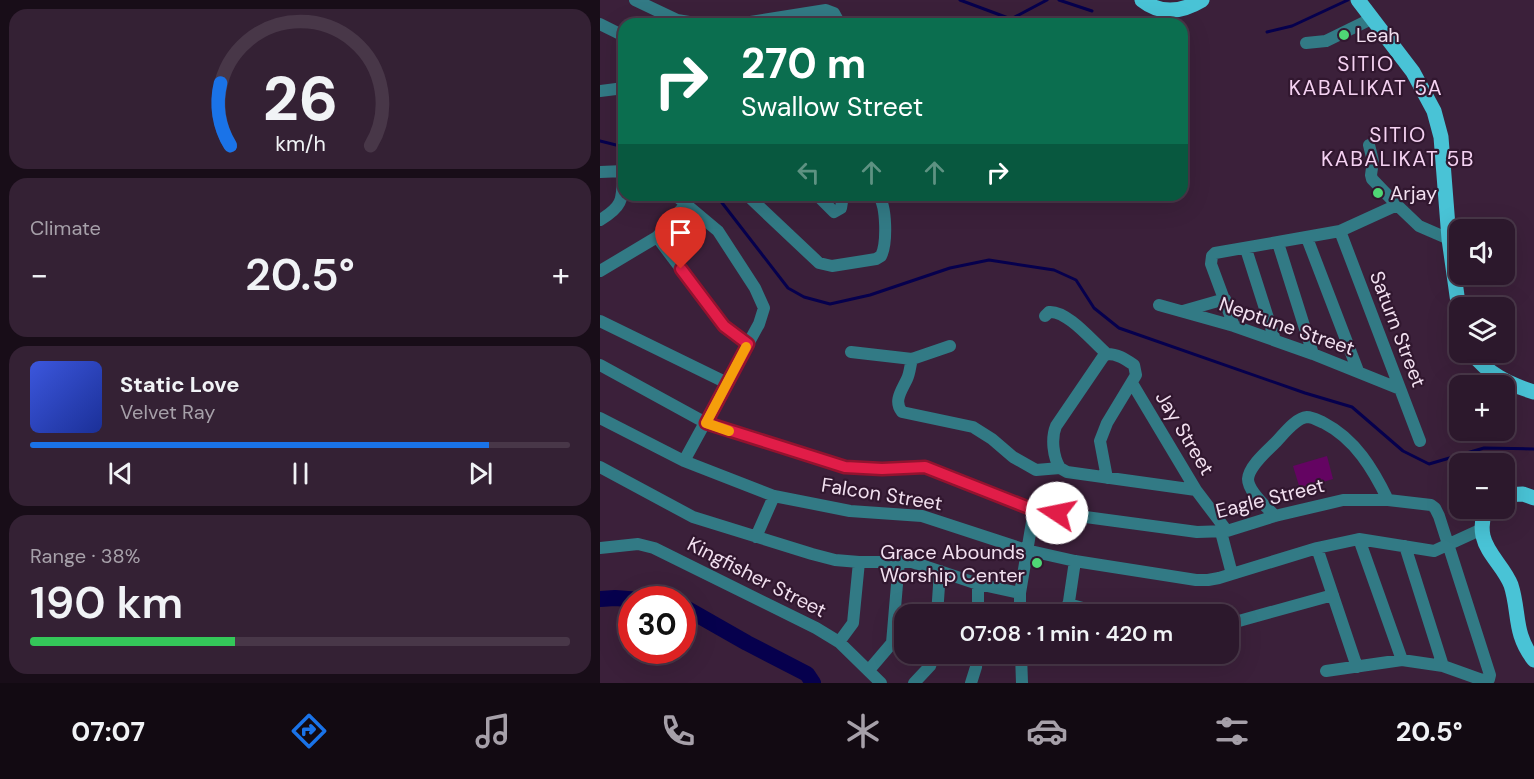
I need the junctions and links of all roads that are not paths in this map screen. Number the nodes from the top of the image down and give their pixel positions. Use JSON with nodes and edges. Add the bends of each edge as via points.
{"nodes":[{"id":1,"x":635,"y":0,"type":"edge"},
{"id":2,"x":1142,"y":0,"type":"edge"},
{"id":3,"x":1202,"y":0,"type":"edge"},
{"id":4,"x":1358,"y":1,"type":"edge"},
{"id":5,"x":669,"y":18,"type":"edge"},
{"id":6,"x":776,"y":18,"type":"edge"},
{"id":7,"x":837,"y":18,"type":"edge"},
{"id":8,"x":1373,"y":18,"type":"junction"},
{"id":9,"x":600,"y":24,"type":"edge"},
{"id":10,"x":618,"y":33,"type":"edge"},
{"id":11,"x":1306,"y":43,"type":"dead end"},
{"id":12,"x":618,"y":89,"type":"edge"},
{"id":13,"x":600,"y":91,"type":"edge"},
{"id":14,"x":1369,"y":146,"type":"dead end"},
{"id":15,"x":618,"y":171,"type":"edge"},
{"id":16,"x":600,"y":172,"type":"edge"},
{"id":17,"x":620,"y":201,"type":"edge"},
{"id":18,"x":682,"y":201,"type":"edge"},
{"id":19,"x":753,"y":201,"type":"edge"},
{"id":20,"x":823,"y":201,"type":"edge"},
{"id":21,"x":842,"y":201,"type":"edge"},
{"id":22,"x":881,"y":201,"type":"edge"},
{"id":23,"x":686,"y":204,"type":"junction"},
{"id":24,"x":1397,"y":205,"type":"junction"},
{"id":25,"x":600,"y":220,"type":"edge"},
{"id":26,"x":1340,"y":231,"type":"junction"},
{"id":27,"x":657,"y":237,"type":"junction"},
{"id":28,"x":1307,"y":238,"type":"junction"},
{"id":29,"x":1449,"y":239,"type":"joint"},
{"id":30,"x":1278,"y":243,"type":"junction"},
{"id":31,"x":1246,"y":249,"type":"junction"},
{"id":32,"x":600,"y":271,"type":"edge"},
{"id":33,"x":1225,"y":299,"type":"junction"},
{"id":34,"x":1159,"y":305,"type":"dead end"},
{"id":35,"x":1181,"y":312,"type":"junction"},
{"id":36,"x":1045,"y":316,"type":"dead end"},
{"id":37,"x":600,"y":321,"type":"edge"},
{"id":38,"x":1234,"y":326,"type":"junction"},
{"id":39,"x":1275,"y":340,"type":"junction"},
{"id":40,"x":748,"y":344,"type":"junction"},
{"id":41,"x":950,"y":346,"type":"dead end"},
{"id":42,"x":851,"y":352,"type":"dead end"},
{"id":43,"x":1107,"y":354,"type":"junction"},
{"id":44,"x":1313,"y":354,"type":"junction"},
{"id":45,"x":912,"y":359,"type":"junction"},
{"id":46,"x":1480,"y":363,"type":"edge"},
{"id":47,"x":600,"y":365,"type":"edge"},
{"id":48,"x":1358,"y":371,"type":"junction"},
{"id":49,"x":727,"y":383,"type":"junction"},
{"id":50,"x":1132,"y":383,"type":"junction"},
{"id":51,"x":1400,"y":389,"type":"junction"},
{"id":52,"x":1534,"y":392,"type":"edge"},
{"id":53,"x":600,"y":418,"type":"edge"},
{"id":54,"x":706,"y":423,"type":"junction"},
{"id":55,"x":1420,"y":441,"type":"dead end"},
{"id":56,"x":684,"y":461,"type":"junction"},
{"id":57,"x":600,"y":467,"type":"edge"},
{"id":58,"x":1060,"y":468,"type":"junction"},
{"id":59,"x":1107,"y":478,"type":"junction"},
{"id":60,"x":1196,"y":490,"type":"junction"},
{"id":61,"x":1515,"y":494,"type":"edge"},
{"id":62,"x":774,"y":496,"type":"junction"},
{"id":63,"x":1534,"y":498,"type":"edge"},
{"id":64,"x":1388,"y":500,"type":"junction"},
{"id":65,"x":1034,"y":510,"type":"junction"},
{"id":66,"x":1275,"y":516,"type":"junction"},
{"id":67,"x":1482,"y":519,"type":"edge"},
{"id":68,"x":1482,"y":529,"type":"junction"},
{"id":69,"x":1224,"y":532,"type":"junction"},
{"id":70,"x":756,"y":537,"type":"junction"},
{"id":71,"x":1359,"y":539,"type":"junction"},
{"id":72,"x":1405,"y":546,"type":"junction"},
{"id":73,"x":1448,"y":546,"type":"junction"},
{"id":74,"x":600,"y":548,"type":"edge"},
{"id":75,"x":1317,"y":548,"type":"junction"},
{"id":76,"x":1026,"y":550,"type":"junction"},
{"id":77,"x":899,"y":561,"type":"junction"},
{"id":78,"x":1075,"y":561,"type":"junction"},
{"id":79,"x":859,"y":562,"type":"junction"},
{"id":80,"x":940,"y":570,"type":"junction"},
{"id":81,"x":1232,"y":574,"type":"junction"},
{"id":82,"x":978,"y":584,"type":"junction"},
{"id":83,"x":1020,"y":593,"type":"junction"},
{"id":84,"x":1333,"y":595,"type":"junction"},
{"id":85,"x":938,"y":604,"type":"edge"},
{"id":86,"x":978,"y":604,"type":"edge"},
{"id":87,"x":1020,"y":604,"type":"edge"},
{"id":88,"x":1068,"y":604,"type":"edge"},
{"id":89,"x":1239,"y":621,"type":"edge"},
{"id":90,"x":839,"y":642,"type":"junction"},
{"id":91,"x":1402,"y":660,"type":"junction"},
{"id":92,"x":1534,"y":660,"type":"edge"},
{"id":93,"x":931,"y":664,"type":"edge"},
{"id":94,"x":976,"y":664,"type":"edge"},
{"id":95,"x":1021,"y":664,"type":"edge"},
{"id":96,"x":1443,"y":666,"type":"junction"},
{"id":97,"x":1357,"y":667,"type":"junction"},
{"id":98,"x":868,"y":670,"type":"junction"},
{"id":99,"x":1326,"y":671,"type":"dead end"},
{"id":100,"x":881,"y":683,"type":"edge"},
{"id":101,"x":914,"y":683,"type":"edge"},
{"id":102,"x":971,"y":683,"type":"edge"},
{"id":103,"x":1022,"y":683,"type":"edge"}],
"edges":[{"from":1,"to":5,"type":"street"},
{"from":2,"to":3,"type":"main road","via":[[1174,11]]},
{"from":4,"to":8,"type":"main road"},
{"from":6,"to":7,"type":"street","via":[[826,10]]},
{"from":8,"to":11,"type":"street","via":[[1326,41]]},
{"from":8,"to":29,"type":"main road","via":[[1413,72],[1434,111],[1441,137]]},
{"from":9,"to":10,"type":"street"},
{"from":12,"to":13,"type":"street"},
{"from":14,"to":24,"type":"street","via":[[1373,161],[1371,178]]},
{"from":15,"to":16,"type":"street"},
{"from":17,"to":25,"type":"street"},
{"from":18,"to":23,"type":"street"},
{"from":19,"to":22,"type":"street","via":[[819,263],[831,266],[881,256]]},
{"from":20,"to":21,"type":"street","via":[[834,212],[841,208]]},
{"from":23,"to":27,"type":"street"},
{"from":23,"to":40,"type":"street","via":[[718,231],[764,308]]},
{"from":24,"to":26,"type":"street"},
{"from":24,"to":29,"type":"street","via":[[1419,226]]},
{"from":26,"to":28,"type":"street"},
{"from":26,"to":51,"type":"street","name":"Saturn Street"},
{"from":27,"to":32,"type":"street"},
{"from":27,"to":40,"type":"street","via":[[724,326]]},
{"from":28,"to":30,"type":"street"},
{"from":28,"to":48,"type":"street"},
{"from":30,"to":31,"type":"street"},
{"from":30,"to":44,"type":"street"},
{"from":31,"to":33,"type":"street","via":[[1212,256]]},
{"from":31,"to":39,"type":"street"},
{"from":33,"to":35,"type":"street"},
{"from":33,"to":38,"type":"street"},
{"from":34,"to":35,"type":"street","name":"Neptune Street"},
{"from":35,"to":38,"type":"street","name":"Neptune Street"},
{"from":36,"to":43,"type":"street","via":[[1055,311],[1064,315]]},
{"from":37,"to":49,"type":"street"},
{"from":38,"to":39,"type":"street","name":"Neptune Street"},
{"from":39,"to":44,"type":"street","name":"Neptune Street"},
{"from":40,"to":49,"type":"street"},
{"from":41,"to":45,"type":"street"},
{"from":42,"to":45,"type":"street"},
{"from":43,"to":50,"type":"street","name":"Jay Street","via":[[1134,365],[1136,375]]},
{"from":43,"to":58,"type":"street","via":[[1054,431]]},
{"from":44,"to":48,"type":"street","name":"Neptune Street"},
{"from":45,"to":58,"type":"street","via":[[898,399],[902,412],[973,428],[1036,470]]},
{"from":46,"to":52,"type":"main road","via":[[1499,379]]},
{"from":47,"to":54,"type":"street","name":"Eagle Street"},
{"from":48,"to":51,"type":"street","name":"Neptune Street"},
{"from":49,"to":54,"type":"street"},
{"from":50,"to":59,"type":"street","via":[[1100,441]]},
{"from":50,"to":60,"type":"street","name":"Jay Street"},
{"from":51,"to":55,"type":"street","name":"Saturn Street"},
{"from":53,"to":56,"type":"street","name":"Falcon Street"},
{"from":54,"to":56,"type":"street"},
{"from":54,"to":65,"type":"street","name":"Eagle Street","via":[[845,467],[925,467]]},
{"from":56,"to":62,"type":"street","name":"Falcon Street"},
{"from":57,"to":70,"type":"street","via":[[693,518]]},
{"from":58,"to":59,"type":"street"},
{"from":59,"to":60,"type":"street"},
{"from":60,"to":69,"type":"street","name":"Jay Street"},
{"from":61,"to":63,"type":"main road"},
{"from":62,"to":70,"type":"street"},
{"from":62,"to":76,"type":"street","name":"Falcon Street","via":[[850,511],[922,516]]},
{"from":64,"to":66,"type":"street","name":"Eagle Street","via":[[1343,500]]},
{"from":64,"to":66,"type":"street","via":[[1378,478],[1349,439],[1307,417],[1295,424],[1250,472],[1248,481],[1252,489]]},
{"from":64,"to":73,"type":"street","name":"Eagle Street","via":[[1435,508]]},
{"from":65,"to":69,"type":"street","name":"Eagle Street","via":[[1197,532]]},
{"from":65,"to":76,"type":"street"},
{"from":66,"to":69,"type":"street","name":"Eagle Street"},
{"from":67,"to":68,"type":"main road"},
{"from":68,"to":73,"type":"street","name":"Falcon Street"},
{"from":68,"to":92,"type":"main road","via":[[1488,548],[1511,585],[1520,636]]},
{"from":69,"to":81,"type":"street"},
{"from":70,"to":79,"type":"street","via":[[835,560]]},
{"from":71,"to":72,"type":"street","name":"Falcon Street"},
{"from":71,"to":75,"type":"street","name":"Falcon Street"},
{"from":71,"to":91,"type":"street"},
{"from":72,"to":73,"type":"street","name":"Falcon Street","via":[[1434,551]]},
{"from":72,"to":96,"type":"street"},
{"from":73,"to":96,"type":"street","via":[[1490,675],[1482,680]]},
{"from":74,"to":90,"type":"street","name":"Kingfisher Street","via":[[638,544],[654,548]]},
{"from":75,"to":81,"type":"street","name":"Falcon Street"},
{"from":75,"to":84,"type":"street"},
{"from":76,"to":78,"type":"street","name":"Falcon Street"},
{"from":76,"to":83,"type":"street"},
{"from":77,"to":79,"type":"street"},
{"from":77,"to":80,"type":"street"},
{"from":77,"to":98,"type":"street","via":[[892,643]]},
{"from":78,"to":81,"type":"street","name":"Falcon Street","via":[[1196,580]]},
{"from":78,"to":88,"type":"street"},
{"from":79,"to":90,"type":"street","via":[[854,623]]},
{"from":80,"to":82,"type":"street"},
{"from":80,"to":85,"type":"street"},
{"from":82,"to":83,"type":"street"},
{"from":82,"to":86,"type":"street"},
{"from":83,"to":87,"type":"street"},
{"from":84,"to":89,"type":"street"},
{"from":84,"to":97,"type":"street"},
{"from":90,"to":98,"type":"street","name":"Kingfisher Street"},
{"from":91,"to":96,"type":"street"},
{"from":91,"to":97,"type":"street"},
{"from":93,"to":101,"type":"street"},
{"from":94,"to":102,"type":"street"},
{"from":95,"to":103,"type":"street"},
{"from":97,"to":99,"type":"street"},
{"from":98,"to":100,"type":"street","name":"Kingfisher Street"}]}
